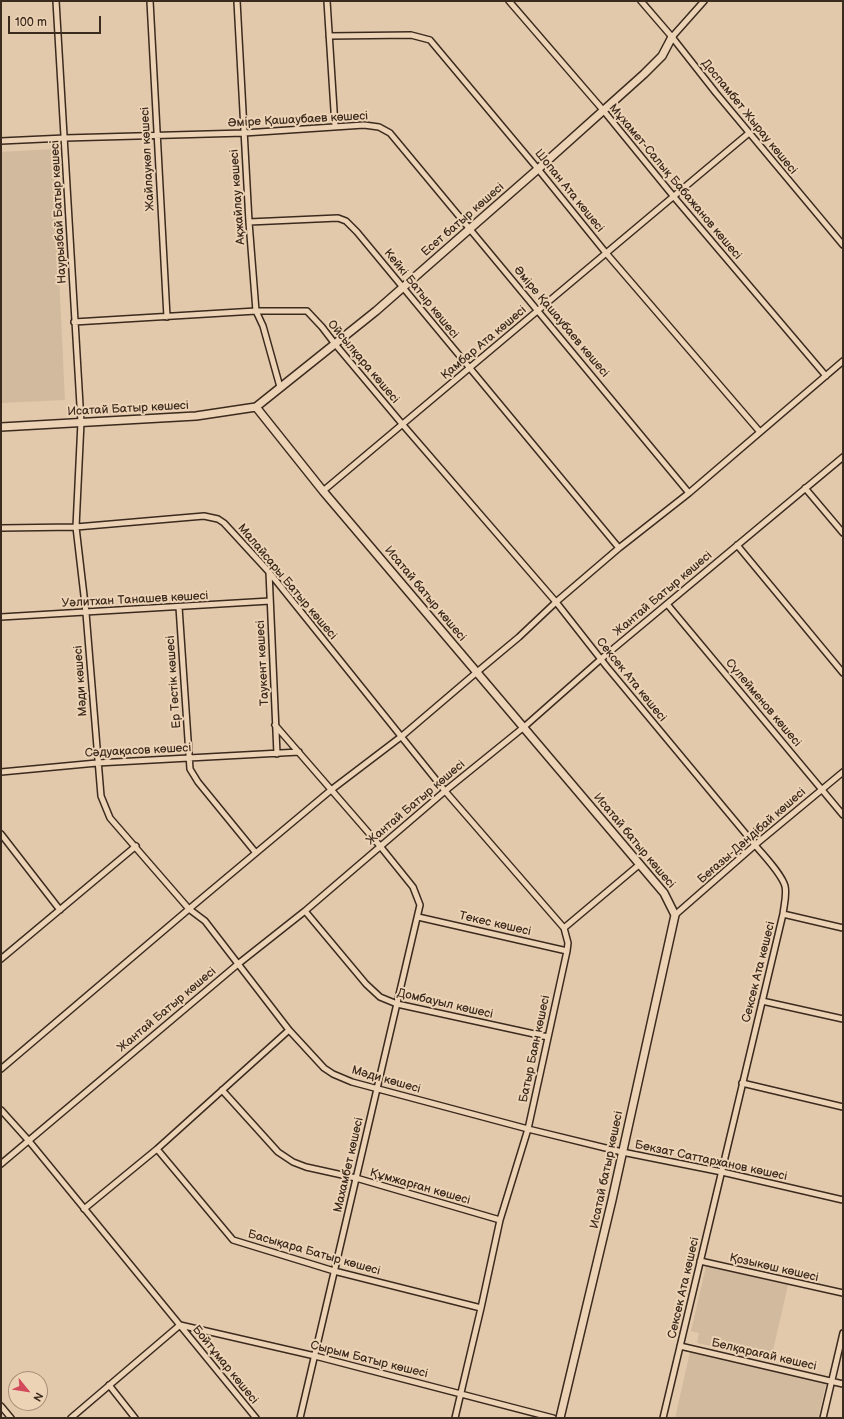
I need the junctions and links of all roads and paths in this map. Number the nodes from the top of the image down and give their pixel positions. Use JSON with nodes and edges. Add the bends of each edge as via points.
{"nodes":[{"id":1,"x":56,"y":1,"type":"edge"},
{"id":2,"x":150,"y":1,"type":"edge"},
{"id":3,"x":237,"y":1,"type":"edge"},
{"id":4,"x":327,"y":1,"type":"edge"},
{"id":5,"x":509,"y":1,"type":"edge"},
{"id":6,"x":641,"y":1,"type":"edge"},
{"id":7,"x":704,"y":1,"type":"edge"},
{"id":8,"x":329,"y":36,"type":"junction"},
{"id":9,"x":672,"y":38,"type":"junction"},
{"id":10,"x":603,"y":110,"type":"junction"},
{"id":11,"x":335,"y":126,"type":"junction"},
{"id":12,"x":244,"y":133,"type":"junction"},
{"id":13,"x":749,"y":133,"type":"junction"},
{"id":14,"x":157,"y":136,"type":"junction"},
{"id":15,"x":65,"y":138,"type":"junction"},
{"id":16,"x":1,"y":142,"type":"edge"},
{"id":17,"x":538,"y":169,"type":"junction"},
{"id":18,"x":674,"y":197,"type":"junction"},
{"id":19,"x":249,"y":222,"type":"junction"},
{"id":20,"x":470,"y":228,"type":"junction"},
{"id":21,"x":843,"y":245,"type":"edge"},
{"id":22,"x":606,"y":253,"type":"junction"},
{"id":23,"x":402,"y":287,"type":"junction"},
{"id":24,"x":538,"y":310,"type":"junction"},
{"id":25,"x":256,"y":311,"type":"junction"},
{"id":26,"x":167,"y":317,"type":"junction"},
{"id":27,"x":74,"y":322,"type":"junction"},
{"id":28,"x":334,"y":344,"type":"junction"},
{"id":29,"x":843,"y":361,"type":"edge"},
{"id":30,"x":470,"y":369,"type":"junction"},
{"id":31,"x":826,"y":376,"type":"junction"},
{"id":32,"x":280,"y":387,"type":"junction"},
{"id":33,"x":256,"y":407,"type":"junction"},
{"id":34,"x":81,"y":422,"type":"junction"},
{"id":35,"x":402,"y":425,"type":"junction"},
{"id":36,"x":1,"y":428,"type":"edge"},
{"id":37,"x":760,"y":432,"type":"junction"},
{"id":38,"x":843,"y":457,"type":"edge"},
{"id":39,"x":805,"y":488,"type":"junction"},
{"id":40,"x":323,"y":491,"type":"junction"},
{"id":41,"x":689,"y":493,"type":"junction"},
{"id":42,"x":76,"y":527,"type":"junction"},
{"id":43,"x":1,"y":528,"type":"edge"},
{"id":44,"x":843,"y":533,"type":"edge"},
{"id":45,"x":737,"y":545,"type":"junction"},
{"id":46,"x":619,"y":548,"type":"junction"},
{"id":47,"x":269,"y":572,"type":"junction"},
{"id":48,"x":270,"y":601,"type":"junction"},
{"id":49,"x":556,"y":602,"type":"junction"},
{"id":50,"x":667,"y":604,"type":"junction"},
{"id":51,"x":179,"y":607,"type":"junction"},
{"id":52,"x":86,"y":613,"type":"junction"},
{"id":53,"x":1,"y":617,"type":"edge"},
{"id":54,"x":601,"y":659,"type":"junction"},
{"id":55,"x":477,"y":672,"type":"junction"},
{"id":56,"x":843,"y":673,"type":"edge"},
{"id":57,"x":275,"y":725,"type":"junction"},
{"id":58,"x":524,"y":727,"type":"junction"},
{"id":59,"x":402,"y":736,"type":"junction"},
{"id":60,"x":299,"y":752,"type":"junction"},
{"id":61,"x":277,"y":754,"type":"junction"},
{"id":62,"x":189,"y":758,"type":"junction"},
{"id":63,"x":97,"y":763,"type":"junction"},
{"id":64,"x":1,"y":772,"type":"edge"},
{"id":65,"x":843,"y":772,"type":"edge"},
{"id":66,"x":332,"y":790,"type":"junction"},
{"id":67,"x":822,"y":790,"type":"junction"},
{"id":68,"x":445,"y":791,"type":"junction"},
{"id":69,"x":843,"y":815,"type":"edge"},
{"id":70,"x":1,"y":834,"type":"edge"},
{"id":71,"x":755,"y":845,"type":"junction"},
{"id":72,"x":136,"y":846,"type":"junction"},
{"id":73,"x":380,"y":846,"type":"junction"},
{"id":74,"x":256,"y":853,"type":"junction"},
{"id":75,"x":640,"y":864,"type":"junction"},
{"id":76,"x":189,"y":909,"type":"junction"},
{"id":77,"x":60,"y":910,"type":"junction"},
{"id":78,"x":305,"y":910,"type":"junction"},
{"id":79,"x":783,"y":914,"type":"junction"},
{"id":80,"x":675,"y":915,"type":"junction"},
{"id":81,"x":418,"y":916,"type":"junction"},
{"id":82,"x":564,"y":928,"type":"junction"},
{"id":83,"x":843,"y":928,"type":"edge"},
{"id":84,"x":567,"y":951,"type":"junction"},
{"id":85,"x":1,"y":959,"type":"edge"},
{"id":86,"x":238,"y":964,"type":"junction"},
{"id":87,"x":762,"y":1002,"type":"junction"},
{"id":88,"x":397,"y":1004,"type":"junction"},
{"id":89,"x":843,"y":1019,"type":"edge"},
{"id":90,"x":289,"y":1030,"type":"junction"},
{"id":91,"x":548,"y":1037,"type":"junction"},
{"id":92,"x":1,"y":1069,"type":"edge"},
{"id":93,"x":742,"y":1083,"type":"junction"},
{"id":94,"x":376,"y":1088,"type":"junction"},
{"id":95,"x":222,"y":1090,"type":"junction"},
{"id":96,"x":843,"y":1107,"type":"edge"},
{"id":97,"x":1,"y":1110,"type":"edge"},
{"id":98,"x":528,"y":1130,"type":"junction"},
{"id":99,"x":29,"y":1141,"type":"junction"},
{"id":100,"x":157,"y":1149,"type":"junction"},
{"id":101,"x":622,"y":1152,"type":"junction"},
{"id":102,"x":1,"y":1164,"type":"edge"},
{"id":103,"x":722,"y":1172,"type":"junction"},
{"id":104,"x":356,"y":1178,"type":"junction"},
{"id":105,"x":843,"y":1200,"type":"edge"},
{"id":106,"x":84,"y":1209,"type":"junction"},
{"id":107,"x":500,"y":1220,"type":"junction"},
{"id":108,"x":700,"y":1261,"type":"junction"},
{"id":109,"x":334,"y":1271,"type":"junction"},
{"id":110,"x":843,"y":1293,"type":"edge"},
{"id":111,"x":481,"y":1308,"type":"junction"},
{"id":112,"x":180,"y":1325,"type":"junction"},
{"id":113,"x":843,"y":1333,"type":"edge"},
{"id":114,"x":680,"y":1346,"type":"junction"},
{"id":115,"x":315,"y":1356,"type":"junction"},
{"id":116,"x":832,"y":1382,"type":"junction"},
{"id":117,"x":843,"y":1384,"type":"edge"},
{"id":118,"x":109,"y":1385,"type":"junction"},
{"id":119,"x":460,"y":1393,"type":"junction"},
{"id":120,"x":1,"y":1406,"type":"edge"},
{"id":121,"x":11,"y":1418,"type":"edge"},
{"id":122,"x":71,"y":1418,"type":"edge"},
{"id":123,"x":136,"y":1418,"type":"edge"},
{"id":124,"x":256,"y":1418,"type":"edge"},
{"id":125,"x":300,"y":1418,"type":"edge"},
{"id":126,"x":454,"y":1418,"type":"edge"},
{"id":127,"x":553,"y":1418,"type":"edge"},
{"id":128,"x":560,"y":1418,"type":"edge"},
{"id":129,"x":663,"y":1418,"type":"edge"},
{"id":130,"x":823,"y":1418,"type":"edge"}],
"edges":[{"from":1,"to":15,"type":"street","name":"Наурызбай Батыр көшесі"},
{"from":2,"to":14,"type":"street","name":"Жайлаукөл көшесі"},
{"from":3,"to":12,"type":"street","name":"Ақжайлау көшесі"},
{"from":4,"to":8,"type":"street"},
{"from":5,"to":10,"type":"street","name":"Мұхамет-Салық Бабажанов көшесі"},
{"from":6,"to":9,"type":"street","name":"Доспамбет Жырау көшесі"},
{"from":7,"to":9,"type":"street"},
{"from":8,"to":11,"type":"street"},
{"from":8,"to":17,"type":"street","name":"Шопан Ата көшесі","via":[[411,35],[430,40]]},
{"from":9,"to":10,"type":"street","name":"Есет батыр көшесі","via":[[662,56]]},
{"from":9,"to":13,"type":"street","name":"Доспамбет Жырау көшесі"},
{"from":10,"to":17,"type":"street","name":"Есет батыр көшесі"},
{"from":10,"to":18,"type":"street","name":"Мұхамет-Салық Бабажанов көшесі"},
{"from":11,"to":12,"type":"street","name":"Әміре Қашаубаев көшесі"},
{"from":11,"to":20,"type":"street","name":"Әміре Қашаубаев көшесі","via":[[364,125],[379,127],[390,133]]},
{"from":12,"to":14,"type":"street","name":"Әміре Қашаубаев көшесі"},
{"from":12,"to":19,"type":"street","name":"Ақжайлау көшесі"},
{"from":13,"to":18,"type":"street","name":"Қамбар Ата көшесі"},
{"from":13,"to":21,"type":"street","name":"Доспамбет Жырау көшесі"},
{"from":14,"to":15,"type":"street","name":"Әміре Қашаубаев көшесі"},
{"from":14,"to":26,"type":"street","name":"Жайлаукөл көшесі"},
{"from":15,"to":16,"type":"street","name":"Әміре Қашаубаев көшесі"},
{"from":15,"to":27,"type":"street","name":"Наурызбай Батыр көшесі"},
{"from":17,"to":20,"type":"street","name":"Есет батыр көшесі"},
{"from":17,"to":22,"type":"street","name":"Шопан Ата көшесі"},
{"from":18,"to":22,"type":"street","name":"Қамбар Ата көшесі"},
{"from":18,"to":31,"type":"street","name":"Мұхамет-Салық Бабажанов көшесі"},
{"from":19,"to":23,"type":"street","name":"Кейкі Батыр көшесі","via":[[342,219],[357,232]]},
{"from":19,"to":25,"type":"street","name":"Ақжайлау көшесі"},
{"from":20,"to":23,"type":"street","name":"Есет батыр көшесі"},
{"from":20,"to":24,"type":"street","name":"Әміре Қашаубаев көшесі"},
{"from":22,"to":24,"type":"street","name":"Қамбар Ата көшесі"},
{"from":22,"to":37,"type":"street","name":"Шопан Ата көшесі"},
{"from":23,"to":28,"type":"street","name":"Есет батыр көшесі"},
{"from":23,"to":30,"type":"street","name":"Кейкі Батыр көшесі"},
{"from":24,"to":30,"type":"street","name":"Қамбар Ата көшесі"},
{"from":24,"to":41,"type":"street","name":"Әміре Қашаубаев көшесі"},
{"from":25,"to":26,"type":"street","name":"Ойсылқара көшесі"},
{"from":25,"to":28,"type":"street","name":"Ойсылқара көшесі","via":[[307,311]]},
{"from":25,"to":32,"type":"street","name":"Ақжайлау көшесі","via":[[263,326]]},
{"from":26,"to":27,"type":"street","name":"Ойсылқара көшесі"},
{"from":27,"to":34,"type":"street","name":"Наурызбай Батыр көшесі"},
{"from":28,"to":32,"type":"street","name":"Есет батыр көшесі"},
{"from":28,"to":35,"type":"street","name":"Ойсылқара көшесі"},
{"from":29,"to":31,"type":"street"},
{"from":30,"to":35,"type":"street","name":"Қамбар Ата көшесі"},
{"from":30,"to":46,"type":"street","name":"Кейкі Батыр көшесі"},
{"from":31,"to":37,"type":"street"},
{"from":32,"to":33,"type":"street","name":"Есет батыр көшесі"},
{"from":33,"to":34,"type":"street","name":"Исатай Батыр көшесі","via":[[196,416]]},
{"from":33,"to":40,"type":"street","name":"Исатай батыр көшесі"},
{"from":34,"to":36,"type":"street","name":"Исатай Батыр көшесі"},
{"from":34,"to":42,"type":"street","name":"Мәди көшесі"},
{"from":35,"to":40,"type":"street","name":"Қамбар Ата көшесі"},
{"from":35,"to":49,"type":"street","name":"Ойсылқара көшесі"},
{"from":37,"to":41,"type":"street"},
{"from":38,"to":39,"type":"street","name":"Жантай Батыр көшесі"},
{"from":39,"to":44,"type":"street"},
{"from":39,"to":45,"type":"street","name":"Жантай Батыр көшесі"},
{"from":40,"to":55,"type":"street","name":"Исатай батыр көшесі"},
{"from":41,"to":46,"type":"street"},
{"from":42,"to":43,"type":"street","name":"Малайсары Батыр көшесі"},
{"from":42,"to":47,"type":"street","name":"Малайсары Батыр көшесі","via":[[211,517],[224,523]]},
{"from":42,"to":52,"type":"street","name":"Мәди көшесі"},
{"from":45,"to":50,"type":"street","name":"Жантай Батыр көшесі"},
{"from":45,"to":56,"type":"street"},
{"from":46,"to":49,"type":"street"},
{"from":47,"to":48,"type":"street","name":"Таукент көшесі"},
{"from":47,"to":59,"type":"street","name":"Малайсары Батыр көшесі"},
{"from":48,"to":51,"type":"street","name":"Уәлитхан Танашев көшесі"},
{"from":48,"to":57,"type":"street","name":"Таукент көшесі"},
{"from":49,"to":54,"type":"street","name":"Сексек Ата көшесі"},
{"from":49,"to":55,"type":"street"},
{"from":50,"to":54,"type":"street","name":"Жантай Батыр көшесі"},
{"from":50,"to":67,"type":"street","name":"Сүлейменов көшесі"},
{"from":51,"to":52,"type":"street","name":"Уәлитхан Танашев көшесі"},
{"from":51,"to":62,"type":"street","name":"Ер Төстік көшесі"},
{"from":52,"to":53,"type":"street","name":"Уәлитхан Танашев көшесі"},
{"from":52,"to":63,"type":"street","name":"Мәди көшесі"},
{"from":54,"to":58,"type":"street","name":"Жантай Батыр көшесі"},
{"from":54,"to":71,"type":"street","name":"Сексек Ата көшесі"},
{"from":55,"to":58,"type":"street","name":"Исатай батыр көшесі"},
{"from":55,"to":59,"type":"street"},
{"from":57,"to":60,"type":"street","name":"Махамбет көшесі"},
{"from":57,"to":61,"type":"street","name":"Таукент көшесі"},
{"from":58,"to":68,"type":"street","name":"Жантай Батыр көшесі"},
{"from":58,"to":75,"type":"street","name":"Исатай батыр көшесі"},
{"from":59,"to":66,"type":"street"},
{"from":59,"to":68,"type":"street"},
{"from":60,"to":61,"type":"street","name":"Сәдуақасов көшесі"},
{"from":60,"to":66,"type":"street","name":"Махамбет көшесі"},
{"from":61,"to":62,"type":"street","name":"Сәдуақасов көшесі"},
{"from":62,"to":63,"type":"street","name":"Сәдуақасов көшесі"},
{"from":62,"to":74,"type":"street","name":"Ер Төстік көшесі","via":[[190,769],[198,782]]},
{"from":63,"to":64,"type":"street","name":"Сәдуақасов көшесі"},
{"from":63,"to":72,"type":"street","name":"Мәди көшесі","via":[[101,796],[110,818]]},
{"from":65,"to":67,"type":"street","name":"Беғазы-Дәндібай көшесі"},
{"from":66,"to":73,"type":"street","name":"Махамбет көшесі"},
{"from":66,"to":74,"type":"street"},
{"from":67,"to":69,"type":"street","name":"Сүлейменов көшесі"},
{"from":67,"to":71,"type":"street","name":"Беғазы-Дәндібай көшесі"},
{"from":68,"to":73,"type":"street","name":"Жантай Батыр көшесі"},
{"from":68,"to":82,"type":"street"},
{"from":70,"to":77,"type":"street"},
{"from":71,"to":79,"type":"street","name":"Сексек Ата көшесі","via":[[785,885]]},
{"from":71,"to":80,"type":"street","name":"Беғазы-Дәндібай көшесі"},
{"from":72,"to":76,"type":"street","name":"Мәди көшесі"},
{"from":72,"to":77,"type":"street"},
{"from":73,"to":78,"type":"street","name":"Жантай Батыр көшесі"},
{"from":73,"to":81,"type":"street","name":"Махамбет көшесі","via":[[413,887],[420,905]]},
{"from":74,"to":76,"type":"street"},
{"from":75,"to":80,"type":"street","name":"Исатай батыр көшесі","via":[[664,893]]},
{"from":75,"to":82,"type":"street"},
{"from":76,"to":86,"type":"street","name":"Мәди көшесі","via":[[206,921]]},
{"from":76,"to":92,"type":"street"},
{"from":77,"to":85,"type":"street"},
{"from":78,"to":86,"type":"street","name":"Жантай Батыр көшесі"},
{"from":78,"to":88,"type":"street","name":"Домбауыл көшесі","via":[[370,988],[380,998]]},
{"from":79,"to":83,"type":"street"},
{"from":79,"to":87,"type":"street","name":"Сексек Ата көшесі"},
{"from":80,"to":101,"type":"street","name":"Исатай батыр көшесі"},
{"from":81,"to":84,"type":"street","name":"Текес көшесі"},
{"from":81,"to":88,"type":"street","name":"Махамбет көшесі"},
{"from":82,"to":84,"type":"street","name":"Батыр Баян көшесі","via":[[568,943]]},
{"from":84,"to":91,"type":"street","name":"Батыр Баян көшесі"},
{"from":86,"to":90,"type":"street","name":"Мәди көшесі"},
{"from":86,"to":99,"type":"street","name":"Жантай Батыр көшесі"},
{"from":87,"to":89,"type":"street"},
{"from":87,"to":93,"type":"street","name":"Сексек Ата көшесі"},
{"from":88,"to":91,"type":"street","name":"Домбауыл көшесі"},
{"from":88,"to":94,"type":"street","name":"Махамбет көшесі"},
{"from":90,"to":94,"type":"street","name":"Мәди көшесі","via":[[324,1068],[333,1074]]},
{"from":90,"to":95,"type":"street"},
{"from":91,"to":98,"type":"street","name":"Батыр Баян көшесі"},
{"from":93,"to":96,"type":"street"},
{"from":93,"to":103,"type":"street","name":"Сексек Ата көшесі"},
{"from":94,"to":98,"type":"street","name":"Мәди көшесі"},
{"from":94,"to":104,"type":"street","name":"Махамбет көшесі"},
{"from":95,"to":100,"type":"street"},
{"from":95,"to":104,"type":"street","name":"Құмжарған көшесі","via":[[278,1152],[293,1162]]},
{"from":97,"to":99,"type":"street","name":"Бойтұмар көшесі"},
{"from":98,"to":101,"type":"street","name":"Бекзат Саттарханов көшесі"},
{"from":98,"to":107,"type":"street","name":"Батыр Баян көшесі"},
{"from":99,"to":102,"type":"street","name":"Жантай Батыр көшесі"},
{"from":99,"to":106,"type":"street","name":"Бойтұмар көшесі"},
{"from":100,"to":106,"type":"street"},
{"from":100,"to":109,"type":"street","name":"Басықара Батыр көшесі","via":[[233,1240]]},
{"from":101,"to":103,"type":"street","name":"Бекзат Саттарханов көшесі"},
{"from":101,"to":128,"type":"street","name":"Исатай батыр көшесі"},
{"from":103,"to":105,"type":"street","name":"Бекзат Саттарханов көшесі"},
{"from":103,"to":108,"type":"street","name":"Сексек Ата көшесі"},
{"from":104,"to":107,"type":"street","name":"Құмжарған көшесі"},
{"from":104,"to":109,"type":"street","name":"Махамбет көшесі"},
{"from":106,"to":112,"type":"street","name":"Бойтұмар көшесі"},
{"from":107,"to":111,"type":"street","name":"Батыр Баян көшесі"},
{"from":108,"to":110,"type":"street","name":"Қозыкөш көшесі"},
{"from":108,"to":114,"type":"street","name":"Сексек Ата көшесі"},
{"from":109,"to":111,"type":"street","name":"Басықара Батыр көшесі"},
{"from":109,"to":115,"type":"street","name":"Махамбет көшесі"},
{"from":111,"to":119,"type":"street","name":"Батыр Баян көшесі"},
{"from":112,"to":115,"type":"street","name":"Сырым Батыр көшесі"},
{"from":112,"to":118,"type":"street"},
{"from":112,"to":124,"type":"street","name":"Бойтұмар көшесі"},
{"from":113,"to":116,"type":"street"},
{"from":114,"to":116,"type":"street","name":"Белқарағай көшесі"},
{"from":114,"to":129,"type":"street","name":"Сексек Ата көшесі"},
{"from":115,"to":119,"type":"street","name":"Сырым Батыр көшесі"},
{"from":115,"to":125,"type":"street","name":"Махамбет көшесі"},
{"from":116,"to":117,"type":"street","name":"Белқарағай көшесі"},
{"from":116,"to":130,"type":"street"},
{"from":118,"to":122,"type":"street"},
{"from":118,"to":123,"type":"street"},
{"from":119,"to":126,"type":"street","name":"Батыр Баян көшесі"},
{"from":119,"to":127,"type":"street","name":"Сырым Батыр көшесі"},
{"from":120,"to":121,"type":"street"}]}
